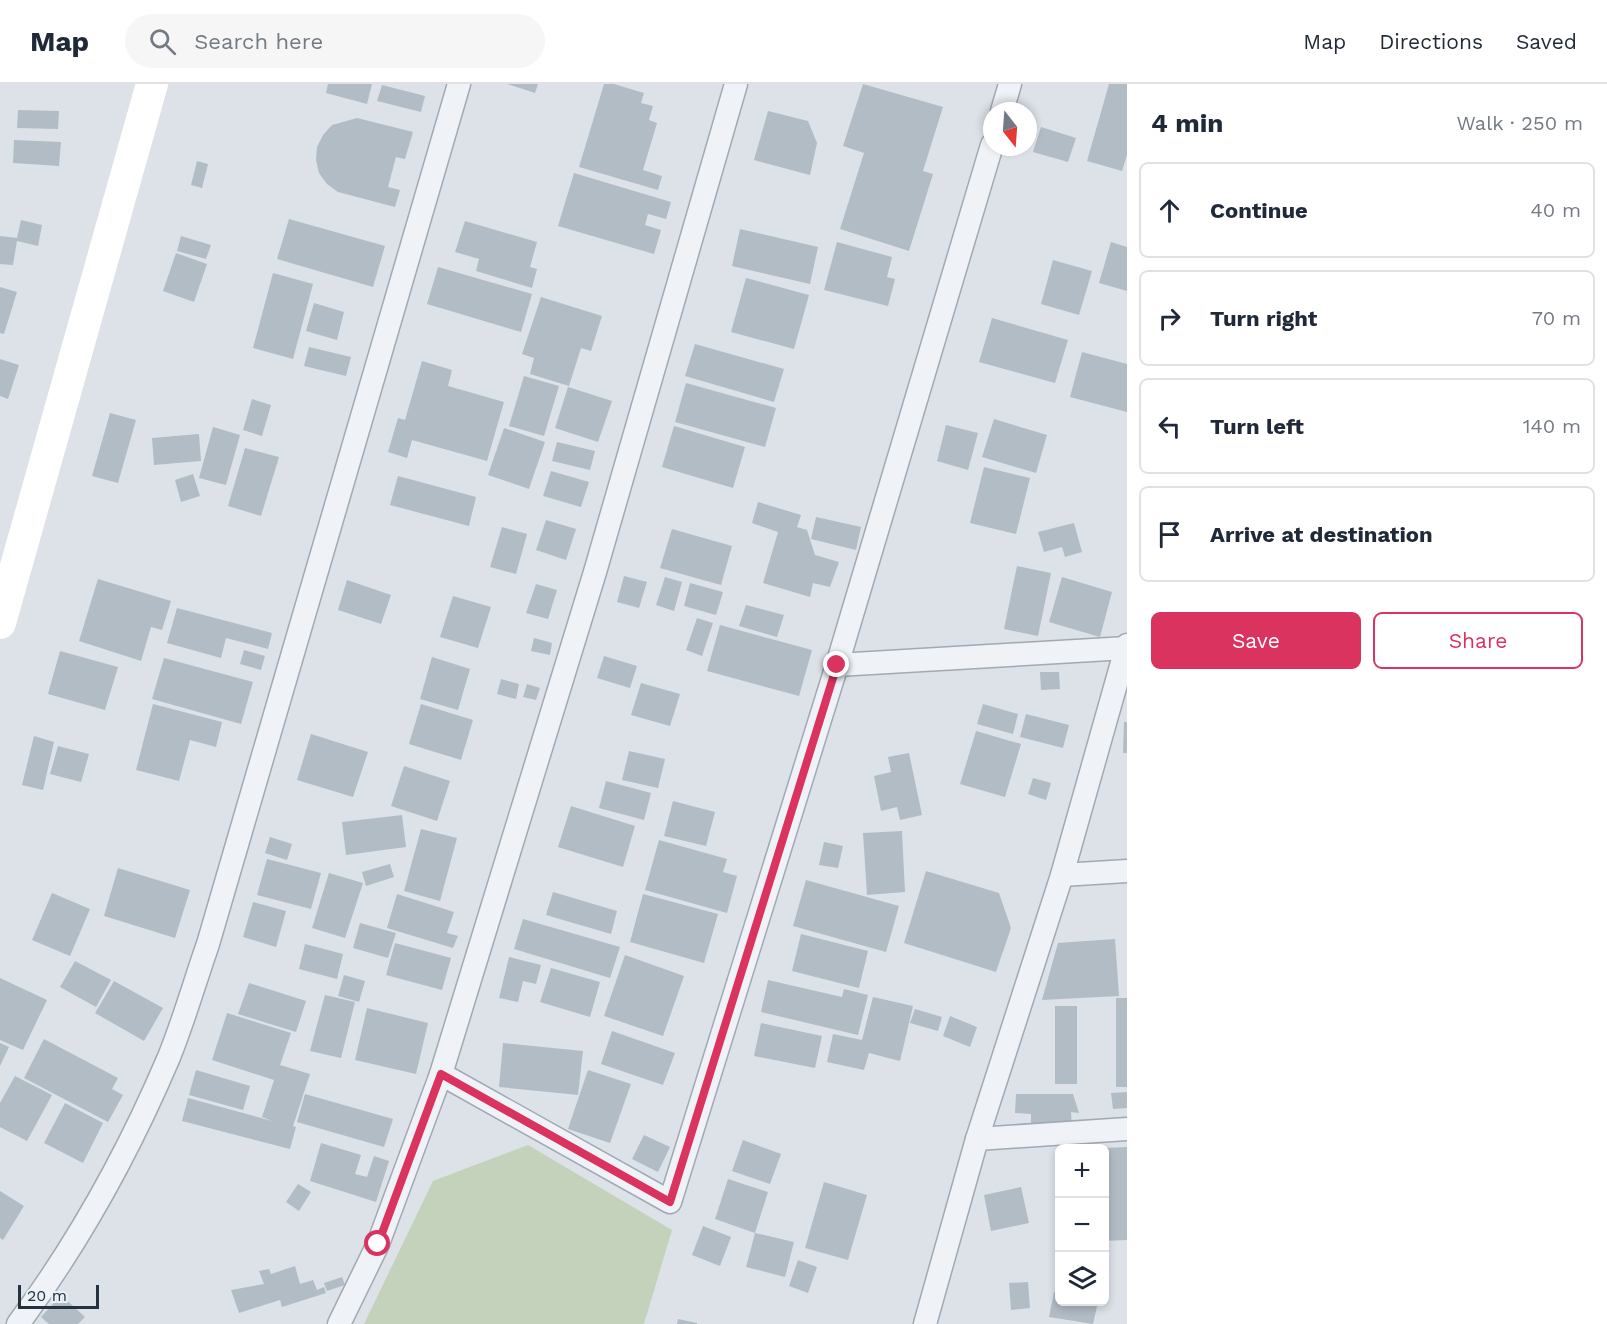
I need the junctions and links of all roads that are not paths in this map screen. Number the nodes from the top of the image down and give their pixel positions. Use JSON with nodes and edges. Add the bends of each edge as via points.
{"nodes":[{"id":1,"x":152,"y":84,"type":"edge"},
{"id":2,"x":459,"y":84,"type":"edge"},
{"id":3,"x":736,"y":84,"type":"edge"},
{"id":4,"x":1010,"y":84,"type":"edge"},
{"id":5,"x":1005,"y":102,"type":"edge"},
{"id":6,"x":989,"y":156,"type":"edge"},
{"id":7,"x":0,"y":623,"type":"edge"},
{"id":8,"x":1127,"y":647,"type":"edge"},
{"id":9,"x":837,"y":665,"type":"junction"},
{"id":10,"x":1127,"y":871,"type":"edge"},
{"id":11,"x":1062,"y":875,"type":"junction"},
{"id":12,"x":441,"y":1074,"type":"junction"},
{"id":13,"x":1127,"y":1129,"type":"edge"},
{"id":14,"x":977,"y":1139,"type":"junction"},
{"id":15,"x":18,"y":1324,"type":"edge"},
{"id":16,"x":339,"y":1324,"type":"edge"},
{"id":17,"x":925,"y":1324,"type":"edge"}],
"edges":[{"from":1,"to":7,"type":"street"},
{"from":2,"to":15,"type":"street","via":[[208,944],[169,1056],[116,1168],[60,1268]]},
{"from":3,"to":12,"type":"street","via":[[595,572]]},
{"from":4,"to":5,"type":"street"},
{"from":6,"to":9,"type":"street"},
{"from":8,"to":9,"type":"street"},
{"from":8,"to":11,"type":"street"},
{"from":9,"to":12,"type":"street","via":[[670,1202]]},
{"from":10,"to":11,"type":"street"},
{"from":11,"to":14,"type":"street"},
{"from":12,"to":16,"type":"street","via":[[378,1244]]},
{"from":13,"to":14,"type":"street"},
{"from":14,"to":17,"type":"street"}]}
